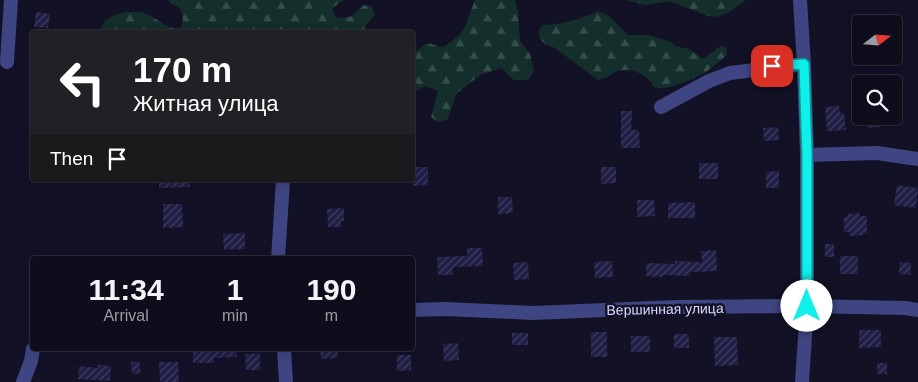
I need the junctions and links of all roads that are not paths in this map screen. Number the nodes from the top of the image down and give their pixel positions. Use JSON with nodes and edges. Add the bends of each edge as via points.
{"nodes":[{"id":1,"x":11,"y":0,"type":"edge"},
{"id":2,"x":800,"y":0,"type":"edge"},
{"id":3,"x":7,"y":62,"type":"dead end"},
{"id":4,"x":804,"y":64,"type":"junction"},
{"id":5,"x":661,"y":107,"type":"dead end"},
{"id":6,"x":807,"y":155,"type":"junction"},
{"id":7,"x":918,"y":159,"type":"edge"},
{"id":8,"x":283,"y":182,"type":"edge"},
{"id":9,"x":278,"y":256,"type":"edge"},
{"id":10,"x":807,"y":306,"type":"junction"},
{"id":11,"x":415,"y":310,"type":"edge"},
{"id":12,"x":918,"y":310,"type":"edge"},
{"id":13,"x":33,"y":351,"type":"edge"},
{"id":14,"x":284,"y":351,"type":"edge"},
{"id":15,"x":23,"y":382,"type":"edge"},
{"id":16,"x":286,"y":382,"type":"edge"},
{"id":17,"x":802,"y":382,"type":"edge"}],
"edges":[{"from":1,"to":3,"type":"street"},
{"from":2,"to":4,"type":"street"},
{"from":4,"to":5,"type":"street","via":[[730,72]]},
{"from":4,"to":6,"type":"street"},
{"from":6,"to":7,"type":"street","via":[[877,153]]},
{"from":6,"to":10,"type":"street"},
{"from":8,"to":9,"type":"street"},
{"from":10,"to":11,"type":"street","name":"Вершинная улица","via":[[533,313],[446,308]]},
{"from":10,"to":12,"type":"street","name":"Вершинная улица"},
{"from":10,"to":17,"type":"street"},
{"from":13,"to":15,"type":"street"},
{"from":14,"to":16,"type":"street"}]}
